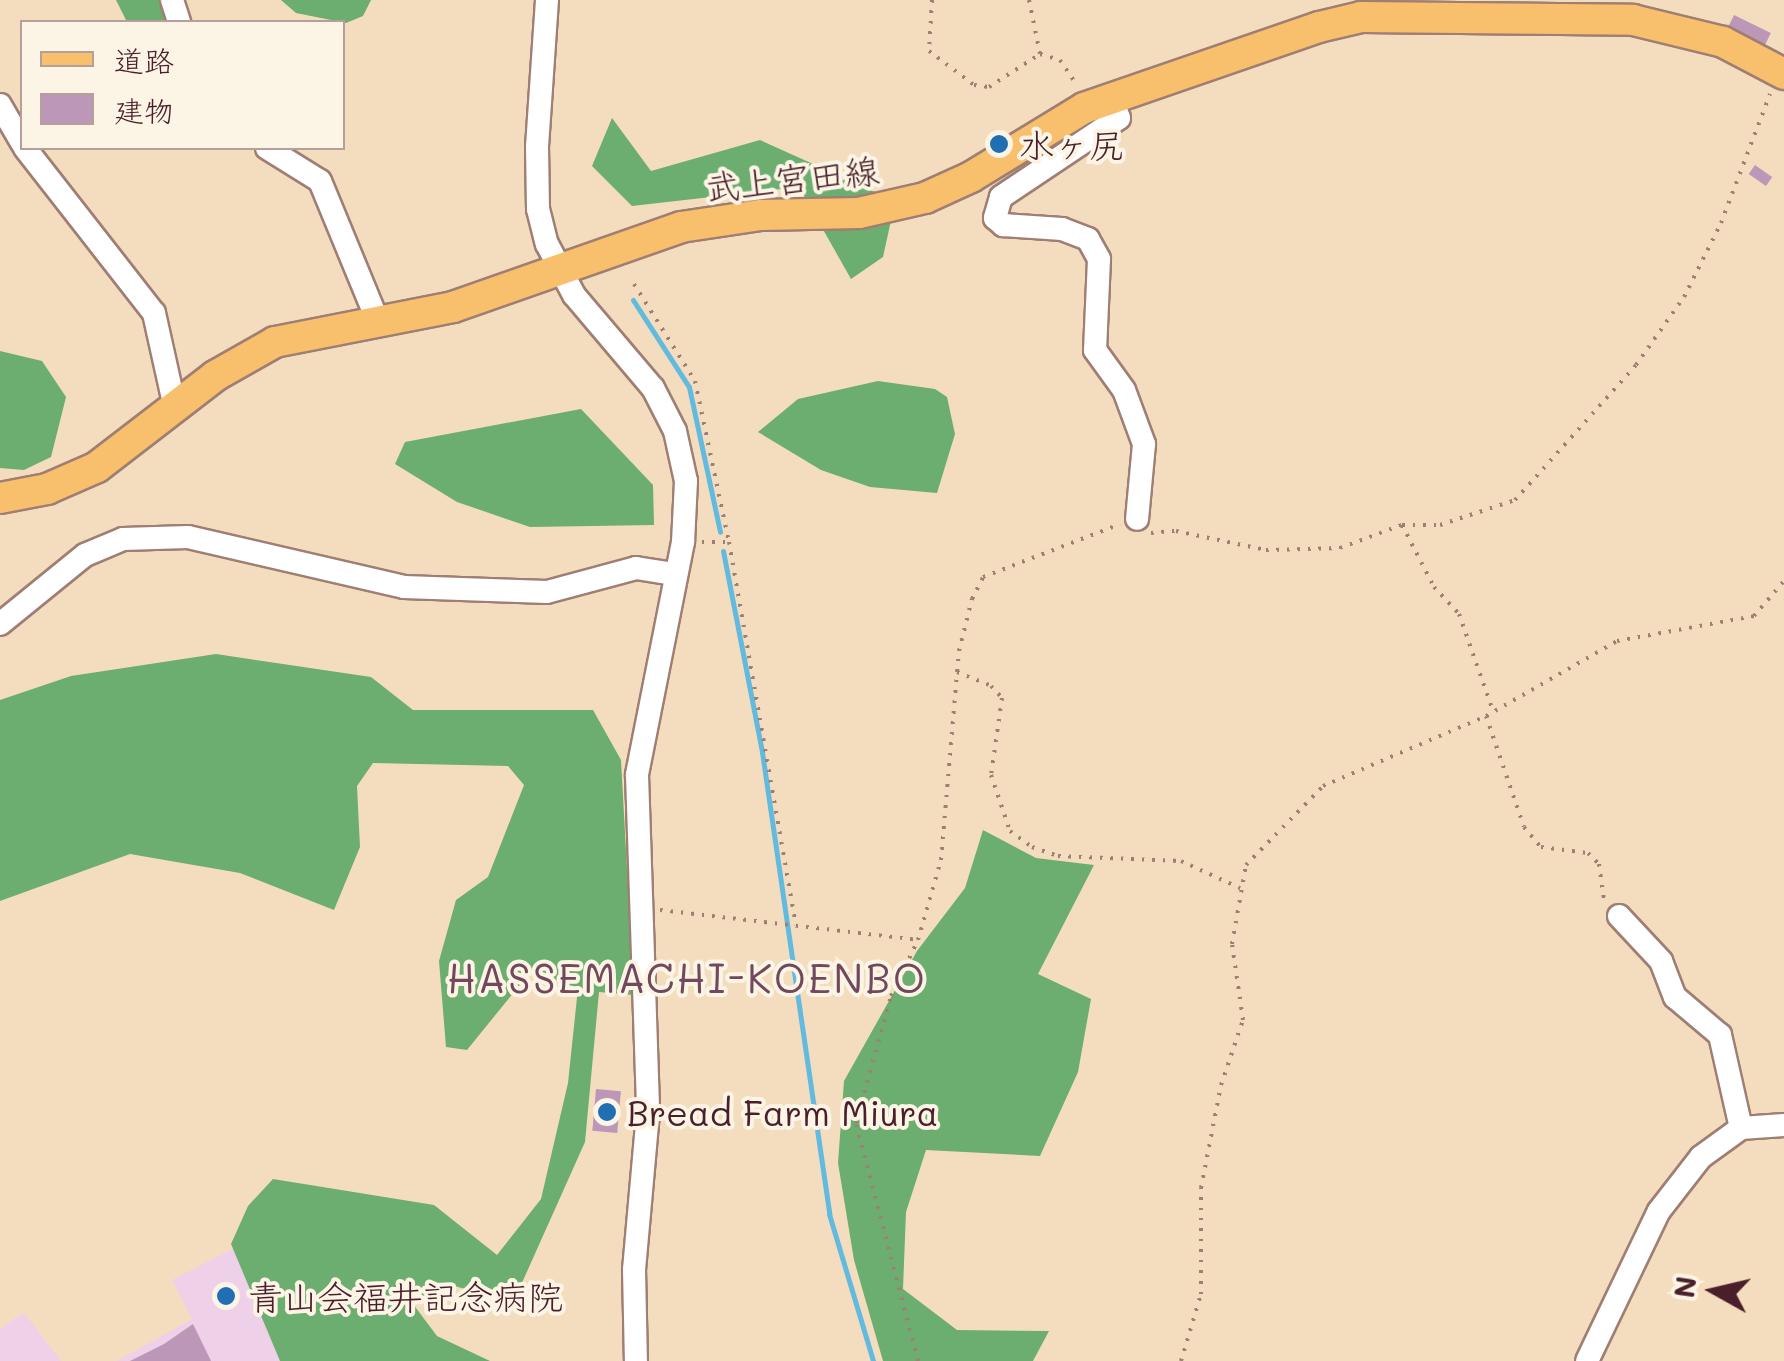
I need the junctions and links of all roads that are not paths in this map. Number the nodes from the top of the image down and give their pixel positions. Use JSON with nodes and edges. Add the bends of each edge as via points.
{"nodes":[{"id":1,"x":547,"y":0,"type":"edge"},
{"id":2,"x":1782,"y":73,"type":"edge"},
{"id":3,"x":1098,"y":103,"type":"junction"},
{"id":4,"x":0,"y":105,"type":"edge"},
{"id":5,"x":20,"y":138,"type":"edge"},
{"id":6,"x":28,"y":150,"type":"edge"},
{"id":7,"x":270,"y":150,"type":"edge"},
{"id":8,"x":559,"y":274,"type":"junction"},
{"id":9,"x":377,"y":319,"type":"junction"},
{"id":10,"x":175,"y":408,"type":"junction"},
{"id":11,"x":0,"y":498,"type":"edge"},
{"id":12,"x":1137,"y":518,"type":"road end"},
{"id":13,"x":676,"y":574,"type":"junction"},
{"id":14,"x":0,"y":624,"type":"edge"},
{"id":15,"x":1619,"y":916,"type":"road end"},
{"id":16,"x":1784,"y":1124,"type":"edge"},
{"id":17,"x":1741,"y":1128,"type":"junction"},
{"id":18,"x":636,"y":1361,"type":"edge"},
{"id":19,"x":1587,"y":1361,"type":"edge"}],
"edges":[{"from":1,"to":8,"type":"street","via":[[538,209]]},
{"from":2,"to":3,"type":"main road","name":"武上宮田線","via":[[1723,42],[1633,20],[1361,17]]},
{"from":3,"to":8,"type":"main road","name":"武上宮田線","via":[[972,178],[925,198],[859,213],[703,223]]},
{"from":3,"to":12,"type":"street","via":[[1119,118],[1001,197],[995,218],[1003,225],[1062,229],[1088,240],[1099,259],[1095,350],[1124,390],[1144,444]]},
{"from":4,"to":5,"type":"street"},
{"from":6,"to":10,"type":"street","via":[[154,313]]},
{"from":7,"to":9,"type":"street","via":[[320,181]]},
{"from":8,"to":9,"type":"main road","name":"武上宮田線","via":[[453,307]]},
{"from":8,"to":13,"type":"street","via":[[640,368],[669,416],[686,482]]},
{"from":9,"to":10,"type":"main road","name":"武上宮田線","via":[[275,342]]},
{"from":10,"to":11,"type":"main road","name":"武上宮田線","via":[[97,467],[46,489]]},
{"from":13,"to":14,"type":"street","via":[[636,568],[547,592],[404,588],[188,537],[122,539],[85,555]]},
{"from":13,"to":18,"type":"street","via":[[637,774],[648,1113],[634,1269]]},
{"from":15,"to":17,"type":"street","via":[[1661,961],[1675,997],[1720,1035]]},
{"from":16,"to":17,"type":"street"},
{"from":17,"to":19,"type":"street","via":[[1702,1157],[1659,1212]]}]}
